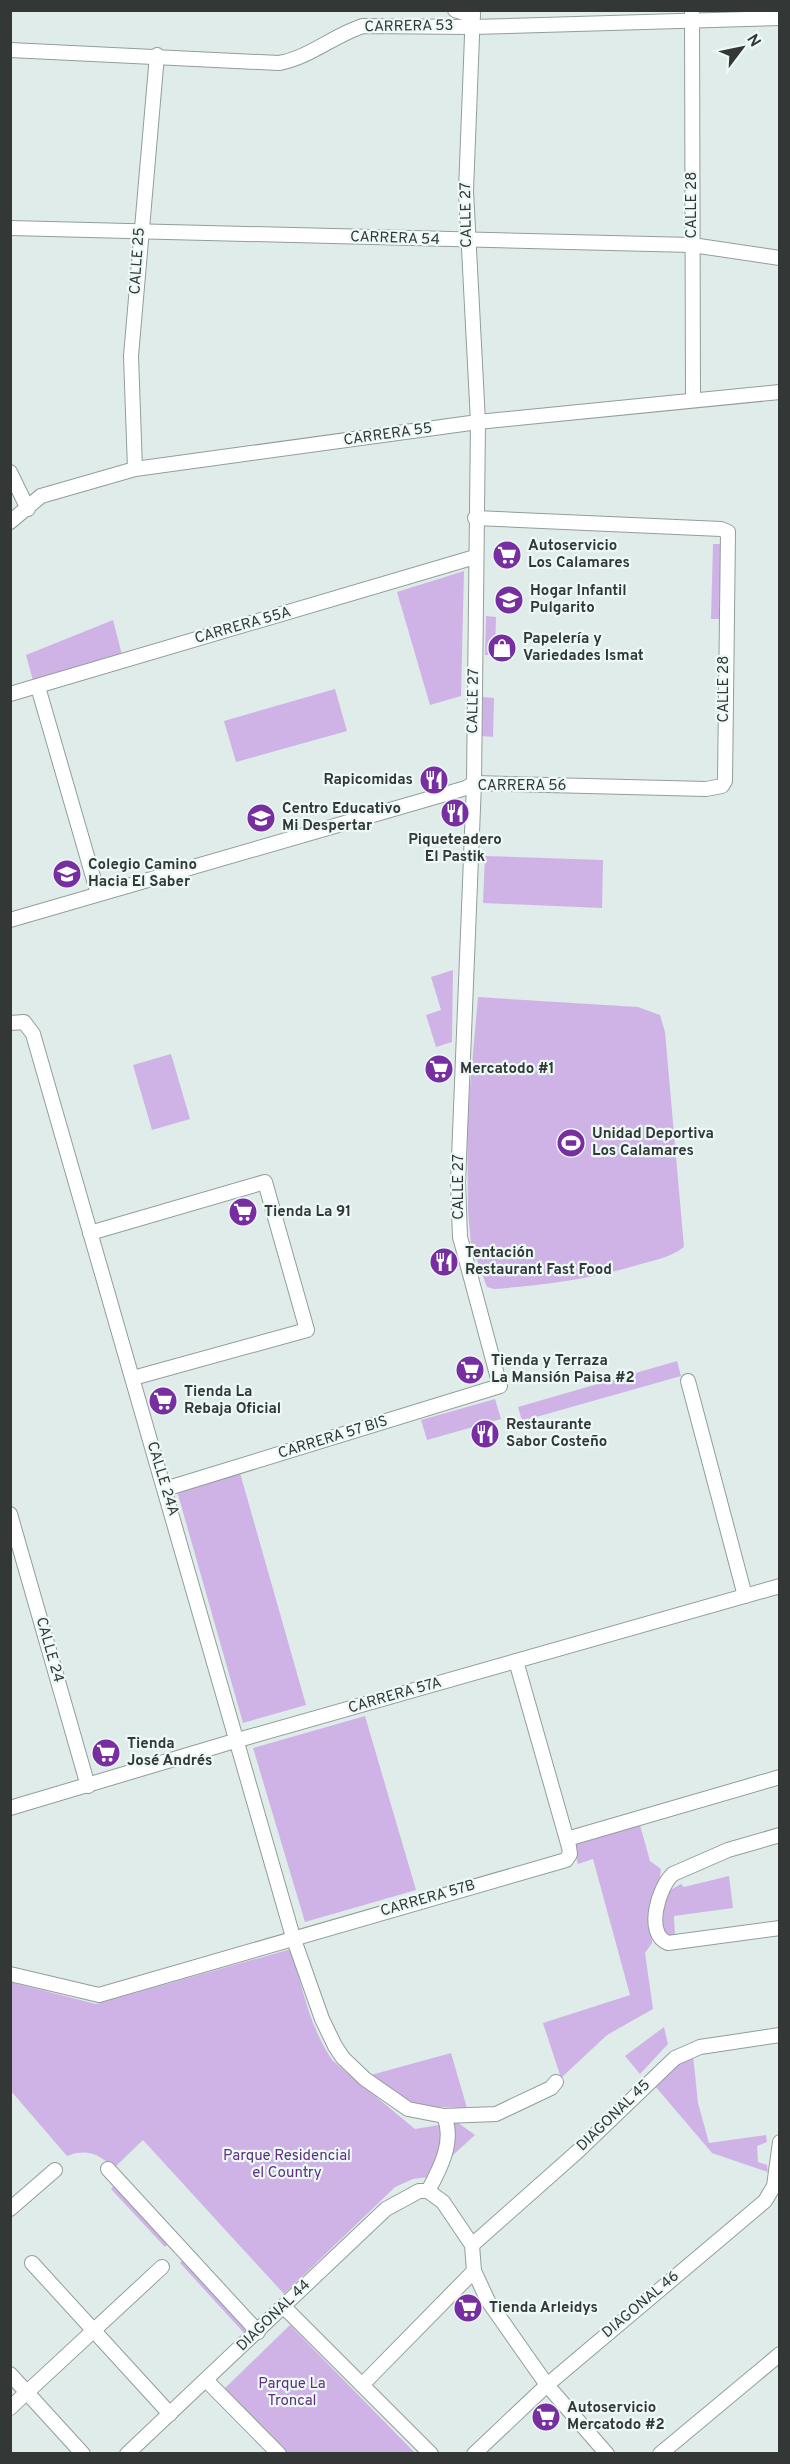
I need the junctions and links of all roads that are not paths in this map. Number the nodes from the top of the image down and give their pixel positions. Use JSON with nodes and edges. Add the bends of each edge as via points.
{"nodes":[{"id":1,"x":455,"y":10,"type":"edge"},
{"id":2,"x":692,"y":15,"type":"edge"},
{"id":3,"x":473,"y":18,"type":"edge"},
{"id":4,"x":780,"y":18,"type":"edge"},
{"id":5,"x":10,"y":50,"type":"edge"},
{"id":6,"x":157,"y":55,"type":"junction"},
{"id":7,"x":10,"y":228,"type":"edge"},
{"id":8,"x":140,"y":231,"type":"junction"},
{"id":9,"x":466,"y":241,"type":"junction"},
{"id":10,"x":692,"y":245,"type":"junction"},
{"id":11,"x":780,"y":258,"type":"edge"},
{"id":12,"x":780,"y":392,"type":"edge"},
{"id":13,"x":693,"y":399,"type":"junction"},
{"id":14,"x":478,"y":422,"type":"junction"},
{"id":15,"x":135,"y":469,"type":"junction"},
{"id":16,"x":10,"y":472,"type":"edge"},
{"id":17,"x":28,"y":509,"type":"junction"},
{"id":18,"x":475,"y":518,"type":"junction"},
{"id":19,"x":10,"y":522,"type":"edge"},
{"id":20,"x":475,"y":556,"type":"junction"},
{"id":21,"x":38,"y":687,"type":"junction"},
{"id":22,"x":10,"y":694,"type":"edge"},
{"id":23,"x":725,"y":782,"type":"joint"},
{"id":24,"x":474,"y":783,"type":"junction"},
{"id":25,"x":98,"y":894,"type":"junction"},
{"id":26,"x":10,"y":920,"type":"edge"},
{"id":27,"x":10,"y":1023,"type":"edge"},
{"id":28,"x":90,"y":1233,"type":"junction"},
{"id":29,"x":133,"y":1378,"type":"junction"},
{"id":30,"x":687,"y":1380,"type":"dead end"},
{"id":31,"x":500,"y":1386,"type":"joint"},
{"id":32,"x":165,"y":1489,"type":"junction"},
{"id":33,"x":10,"y":1514,"type":"edge"},
{"id":34,"x":780,"y":1586,"type":"edge"},
{"id":35,"x":745,"y":1596,"type":"junction"},
{"id":36,"x":516,"y":1661,"type":"junction"},
{"id":37,"x":238,"y":1740,"type":"junction"},
{"id":38,"x":780,"y":1777,"type":"edge"},
{"id":39,"x":88,"y":1786,"type":"junction"},
{"id":40,"x":10,"y":1808,"type":"edge"},
{"id":41,"x":780,"y":1834,"type":"edge"},
{"id":42,"x":567,"y":1839,"type":"junction"},
{"id":43,"x":780,"y":1928,"type":"edge"},
{"id":44,"x":293,"y":1937,"type":"junction"},
{"id":45,"x":10,"y":1974,"type":"edge"},
{"id":46,"x":780,"y":2036,"type":"edge"},
{"id":47,"x":556,"y":2082,"type":"dead end"},
{"id":48,"x":444,"y":2116,"type":"junction"},
{"id":49,"x":780,"y":2142,"type":"edge"},
{"id":50,"x":108,"y":2169,"type":"dead end"},
{"id":51,"x":55,"y":2170,"type":"dead end"},
{"id":52,"x":428,"y":2191,"type":"junction"},
{"id":53,"x":12,"y":2205,"type":"edge"},
{"id":54,"x":472,"y":2245,"type":"junction"},
{"id":55,"x":32,"y":2264,"type":"dead end"},
{"id":56,"x":162,"y":2267,"type":"dead end"},
{"id":57,"x":474,"y":2271,"type":"junction"},
{"id":58,"x":284,"y":2307,"type":"junction"},
{"id":59,"x":94,"y":2331,"type":"junction"},
{"id":60,"x":258,"y":2332,"type":"junction"},
{"id":61,"x":780,"y":2354,"type":"edge"},
{"id":62,"x":10,"y":2374,"type":"edge"},
{"id":63,"x":206,"y":2380,"type":"junction"},
{"id":64,"x":362,"y":2385,"type":"junction"},
{"id":65,"x":547,"y":2385,"type":"junction"},
{"id":66,"x":27,"y":2393,"type":"junction"},
{"id":67,"x":10,"y":2408,"type":"edge"},
{"id":68,"x":170,"y":2414,"type":"junction"},
{"id":69,"x":83,"y":2454,"type":"edge"},
{"id":70,"x":126,"y":2454,"type":"edge"},
{"id":71,"x":279,"y":2454,"type":"edge"},
{"id":72,"x":431,"y":2454,"type":"edge"},
{"id":73,"x":474,"y":2454,"type":"edge"},
{"id":74,"x":607,"y":2454,"type":"edge"},
{"id":75,"x":660,"y":2454,"type":"edge"}],
"edges":[{"from":1,"to":3,"type":"street","name":"CARRERA 53"},
{"from":2,"to":3,"type":"street","name":"CARRERA 53"},
{"from":2,"to":4,"type":"street","name":"CARRERA 53"},
{"from":2,"to":10,"type":"street","name":"CALLE 28"},
{"from":3,"to":6,"type":"street","name":"CARRERA 53","via":[[363,26],[279,63]]},
{"from":3,"to":9,"type":"street","name":"CALLE 27","via":[[467,111]]},
{"from":5,"to":6,"type":"street","name":"CARRERA 53"},
{"from":6,"to":8,"type":"street","name":"CALLE 25"},
{"from":7,"to":8,"type":"street","name":"CARRERA 54"},
{"from":8,"to":9,"type":"street","name":"CARRERA 54"},
{"from":8,"to":15,"type":"street","name":"CALLE 25","via":[[131,357]]},
{"from":9,"to":10,"type":"street","name":"CARRERA 54"},
{"from":9,"to":14,"type":"street","name":"CALLE 27"},
{"from":10,"to":11,"type":"street","name":"CARRERA 54"},
{"from":10,"to":13,"type":"street","name":"CALLE 28"},
{"from":12,"to":13,"type":"street","name":"CARRERA 55"},
{"from":13,"to":14,"type":"street","name":"CARRERA 55"},
{"from":14,"to":15,"type":"street","name":"CARRERA 55"},
{"from":14,"to":18,"type":"street","name":"CALLE 27"},
{"from":15,"to":17,"type":"street","name":"CARRERA 55","via":[[41,496]]},
{"from":16,"to":17,"type":"street"},
{"from":17,"to":19,"type":"street","name":"CARRERA 55"},
{"from":18,"to":20,"type":"street","name":"CALLE 27"},
{"from":18,"to":23,"type":"street","name":"CALLE 28","via":[[721,529],[729,536]]},
{"from":20,"to":21,"type":"street","name":"CARRERA 55A"},
{"from":20,"to":24,"type":"street","name":"CALLE 27"},
{"from":21,"to":22,"type":"street","name":"CARRERA 55A"},
{"from":21,"to":25,"type":"street"},
{"from":23,"to":24,"type":"street","name":"CARRERA 56","via":[[713,789]]},
{"from":24,"to":25,"type":"street","name":"CARRERA 56"},
{"from":24,"to":31,"type":"street","name":"CALLE 27","via":[[458,1209],[460,1237]]},
{"from":25,"to":26,"type":"street","name":"CARRERA 56"},
{"from":27,"to":28,"type":"street","name":"CALLE 24A","via":[[20,1021],[33,1034]]},
{"from":28,"to":29,"type":"street","name":"CALLE 24A"},
{"from":28,"to":29,"type":"street","via":[[265,1182],[307,1330]]},
{"from":29,"to":32,"type":"street","name":"CALLE 24A"},
{"from":30,"to":35,"type":"street"},
{"from":31,"to":32,"type":"street","name":"CARRERA 57 BIS"},
{"from":32,"to":37,"type":"street","name":"CALLE 24A"},
{"from":33,"to":39,"type":"street","name":"CALLE 24"},
{"from":34,"to":35,"type":"street","name":"CARRERA 57A"},
{"from":35,"to":36,"type":"street","name":"CARRERA 57A"},
{"from":36,"to":37,"type":"street","name":"CARRERA 57A"},
{"from":36,"to":42,"type":"street"},
{"from":37,"to":39,"type":"street","name":"CARRERA 57A"},
{"from":37,"to":44,"type":"street","name":"CALLE 24A"},
{"from":38,"to":42,"type":"street"},
{"from":39,"to":40,"type":"street","name":"CARRERA 57A"},
{"from":41,"to":43,"type":"street","via":[[696,1862],[668,1879],[656,1918],[657,1934],[663,1942]]},
{"from":42,"to":44,"type":"street","name":"CARRERA 57B","via":[[570,1854],[563,1860]]},
{"from":44,"to":45,"type":"street","name":"CARRERA 57B","via":[[99,1995]]},
{"from":44,"to":48,"type":"street","name":"CALLE 24A","via":[[322,2019],[343,2058],[408,2109]]},
{"from":46,"to":54,"type":"street","name":"DIAGONAL 45","via":[[700,2047],[675,2058]]},
{"from":47,"to":48,"type":"street","name":"CALLE 24A","via":[[496,2114]]},
{"from":48,"to":52,"type":"street","via":[[448,2129],[446,2148]]},
{"from":49,"to":65,"type":"street","name":"DIAGONAL 46","via":[[774,2186],[765,2201]]},
{"from":50,"to":60,"type":"street"},
{"from":51,"to":53,"type":"street"},
{"from":52,"to":54,"type":"street","via":[[447,2206]]},
{"from":52,"to":58,"type":"street","name":"DIAGONAL 44","via":[[414,2192],[391,2205]]},
{"from":54,"to":57,"type":"street"},
{"from":55,"to":59,"type":"street"},
{"from":56,"to":59,"type":"street"},
{"from":57,"to":64,"type":"street"},
{"from":57,"to":65,"type":"street","via":[[484,2294]]},
{"from":58,"to":60,"type":"street","name":"DIAGONAL 44"},
{"from":58,"to":64,"type":"street"},
{"from":59,"to":66,"type":"street"},
{"from":59,"to":68,"type":"street"},
{"from":60,"to":63,"type":"street","name":"DIAGONAL 44"},
{"from":61,"to":75,"type":"street"},
{"from":62,"to":66,"type":"street"},
{"from":63,"to":68,"type":"street","name":"DIAGONAL 44"},
{"from":63,"to":71,"type":"street"},
{"from":64,"to":72,"type":"street"},
{"from":65,"to":73,"type":"street","name":"DIAGONAL 46"},
{"from":65,"to":74,"type":"street"},
{"from":66,"to":67,"type":"street"},
{"from":66,"to":69,"type":"street"},
{"from":68,"to":70,"type":"street","name":"DIAGONAL 44"}]}
